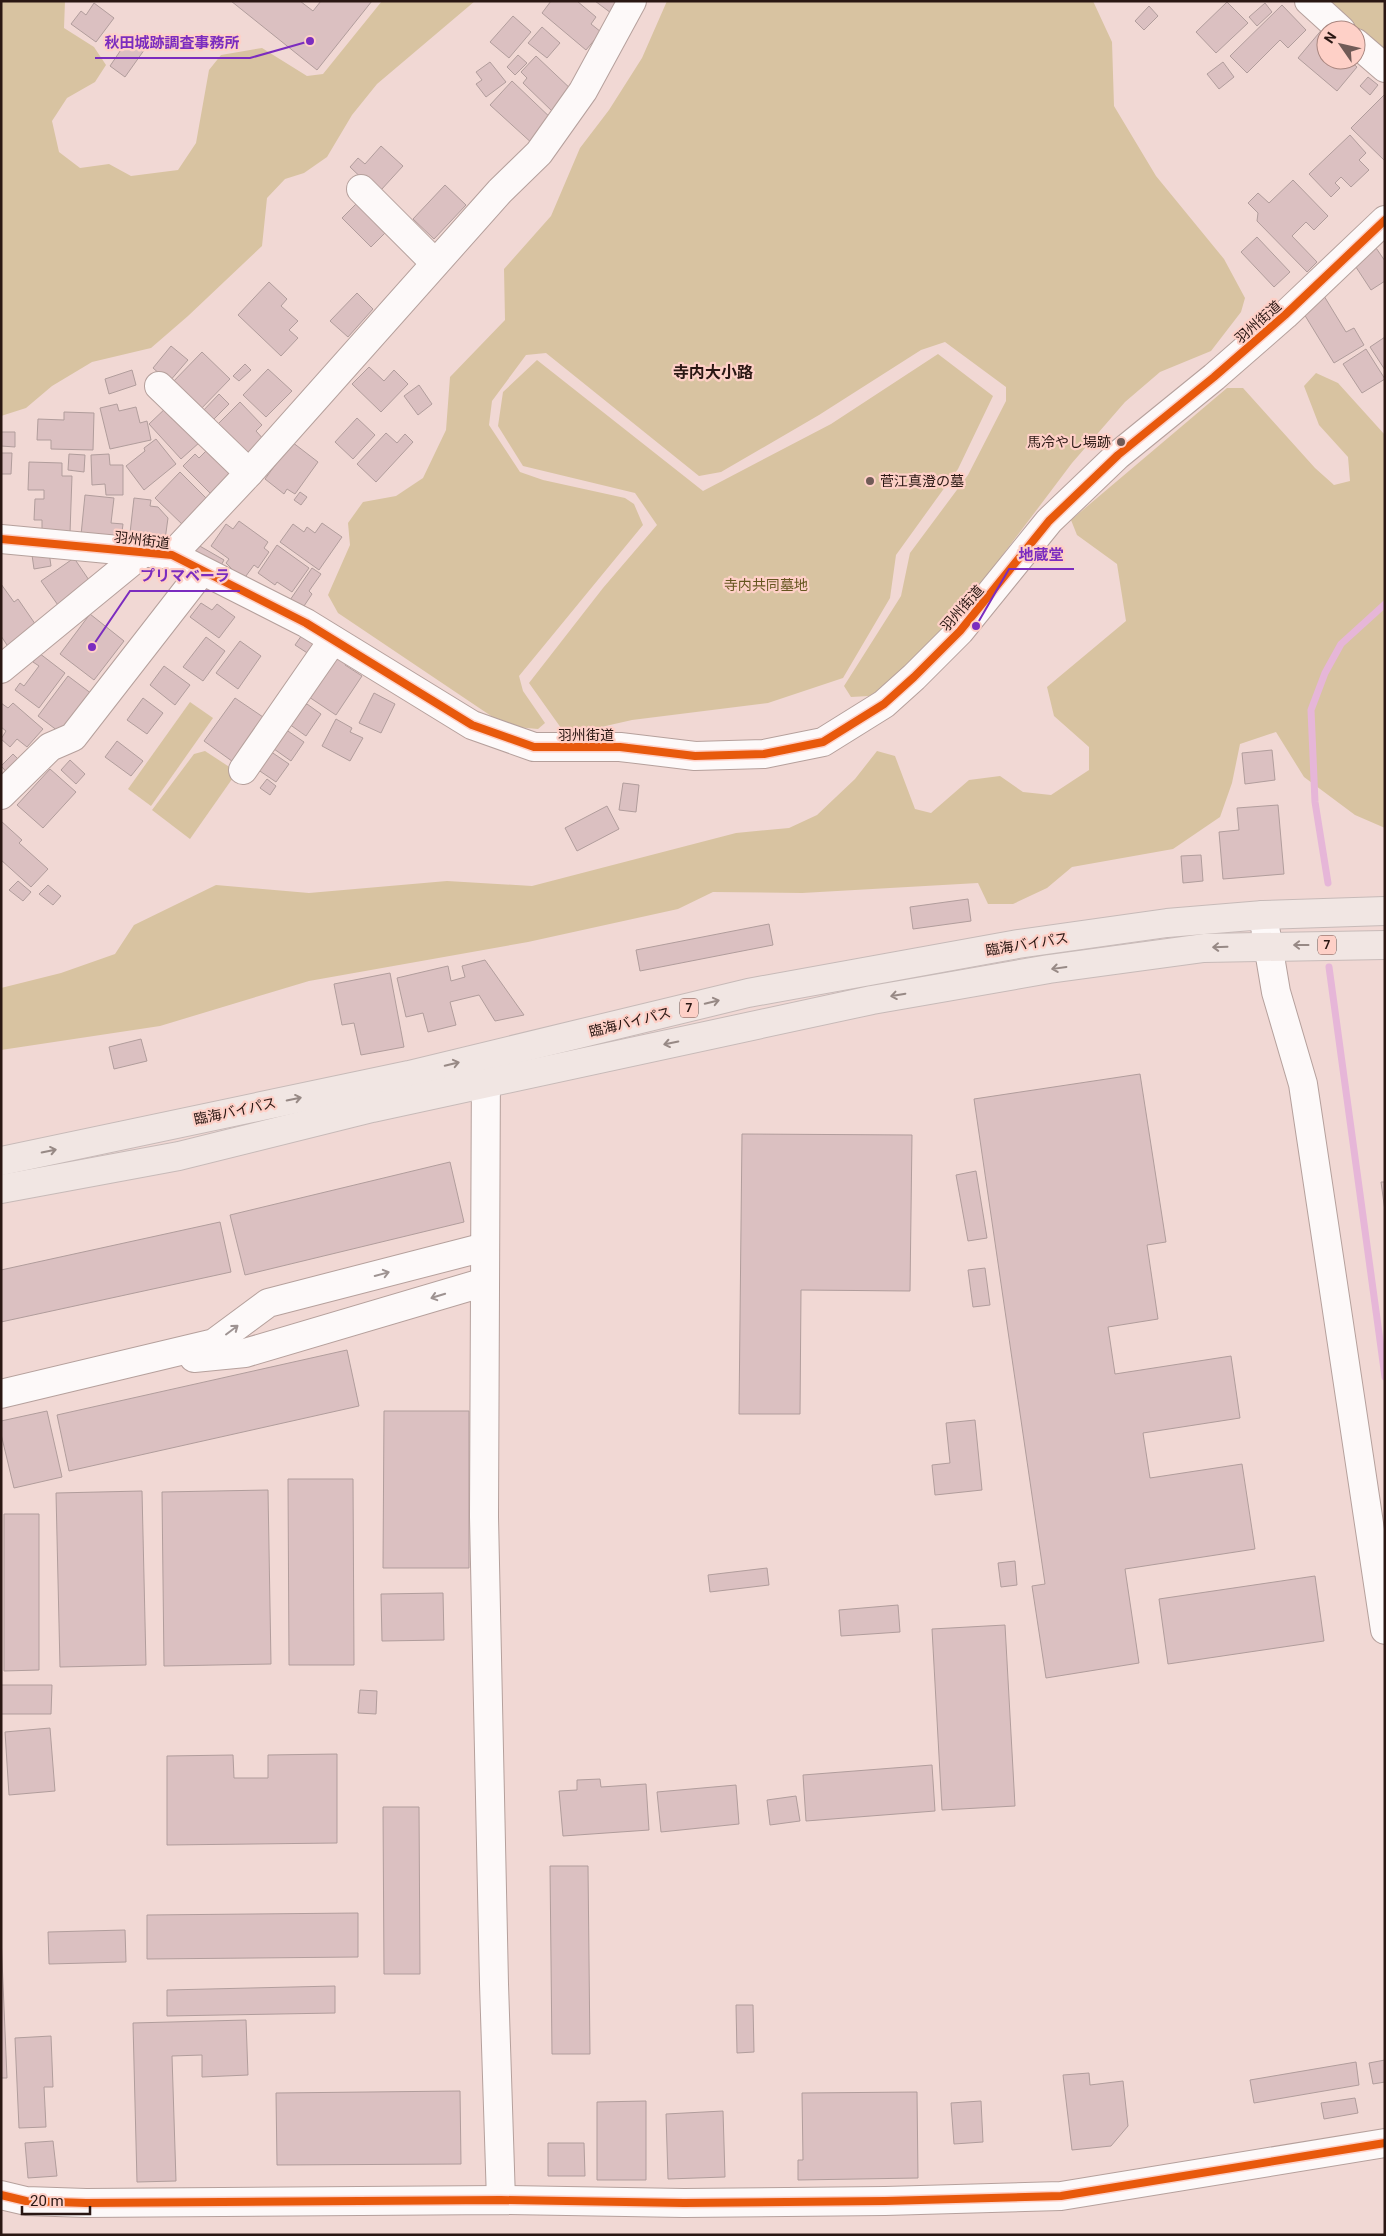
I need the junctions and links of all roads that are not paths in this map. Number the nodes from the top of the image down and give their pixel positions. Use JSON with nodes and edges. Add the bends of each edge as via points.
{"nodes":[{"id":1,"x":632,"y":1,"type":"edge"},
{"id":2,"x":1309,"y":1,"type":"edge"},
{"id":3,"x":1330,"y":20,"type":"edge"},
{"id":4,"x":1366,"y":52,"type":"edge"},
{"id":5,"x":1385,"y":68,"type":"edge"},
{"id":6,"x":361,"y":189,"type":"dead end"},
{"id":7,"x":1385,"y":220,"type":"edge"},
{"id":8,"x":435,"y":264,"type":"junction"},
{"id":9,"x":159,"y":386,"type":"dead end"},
{"id":10,"x":249,"y":473,"type":"junction"},
{"id":11,"x":1,"y":540,"type":"edge"},
{"id":12,"x":145,"y":551,"type":"junction"},
{"id":13,"x":172,"y":555,"type":"junction"},
{"id":14,"x":202,"y":570,"type":"junction"},
{"id":15,"x":333,"y":640,"type":"junction"},
{"id":16,"x":1,"y":669,"type":"edge"},
{"id":17,"x":243,"y":770,"type":"dead end"},
{"id":18,"x":1,"y":796,"type":"edge"},
{"id":19,"x":1385,"y":911,"type":"edge"},
{"id":20,"x":1263,"y":915,"type":"junction"},
{"id":21,"x":1268,"y":945,"type":"junction"},
{"id":22,"x":1385,"y":945,"type":"edge"},
{"id":23,"x":486,"y":1055,"type":"junction"},
{"id":24,"x":486,"y":1084,"type":"junction"},
{"id":25,"x":1,"y":1160,"type":"edge"},
{"id":26,"x":1,"y":1189,"type":"edge"},
{"id":27,"x":485,"y":1247,"type":"junction"},
{"id":28,"x":485,"y":1282,"type":"junction"},
{"id":29,"x":1,"y":1394,"type":"edge"},
{"id":30,"x":1,"y":1402,"type":"edge"},
{"id":31,"x":1385,"y":1630,"type":"edge"},
{"id":32,"x":1385,"y":2143,"type":"edge"},
{"id":33,"x":1,"y":2195,"type":"edge"},
{"id":34,"x":501,"y":2200,"type":"junction"}],
"edges":[{"from":1,"to":8,"type":"street","via":[[583,91],[539,153]]},
{"from":2,"to":3,"type":"street"},
{"from":4,"to":5,"type":"street"},
{"from":6,"to":8,"type":"street"},
{"from":7,"to":15,"type":"street","name":"羽州街道","via":[[1285,315],[1111,461],[1049,521],[966,623],[914,677],[884,704],[823,742],[764,754],[705,756],[620,747],[534,747],[472,726]]},
{"from":8,"to":10,"type":"street"},
{"from":9,"to":10,"type":"street"},
{"from":10,"to":13,"type":"street"},
{"from":11,"to":12,"type":"street","name":"羽州街道"},
{"from":12,"to":13,"type":"street","name":"羽州街道"},
{"from":12,"to":16,"type":"street"},
{"from":13,"to":14,"type":"street","name":"羽州街道"},
{"from":14,"to":15,"type":"street","name":"羽州街道"},
{"from":14,"to":18,"type":"street","via":[[73,736],[50,748]]},
{"from":15,"to":17,"type":"street"},
{"from":19,"to":20,"type":"highway","name":"臨海バイパス","number":"7"},
{"from":20,"to":21,"type":"street"},
{"from":23,"to":20,"type":"highway","name":"臨海バイパス","number":"7","one_way":true,"via":[[758,991],[1018,944],[1167,923]]},
{"from":22,"to":21,"type":"highway","name":"臨海バイパス","number":"7","one_way":true},
{"from":21,"to":24,"type":"highway","name":"臨海バイパス","number":"7","one_way":true,"via":[[1185,950],[1049,969],[872,1000]]},
{"from":21,"to":31,"type":"street","via":[[1276,992],[1303,1084]]},
{"from":23,"to":24,"type":"street"},
{"from":25,"to":23,"type":"highway","name":"臨海バイパス","number":"7","one_way":true,"via":[[409,1075]]},
{"from":24,"to":26,"type":"highway","name":"臨海バイパス","number":"7","via":[[372,1108],[179,1156]]},
{"from":24,"to":27,"type":"street"},
{"from":27,"to":28,"type":"street"},
{"from":29,"to":27,"type":"street","one_way":true,"via":[[214,1343],[268,1304]]},
{"from":28,"to":30,"type":"street","one_way":true,"via":[[245,1353],[191,1358]]},
{"from":28,"to":34,"type":"street","via":[[484,1527]]},
{"from":32,"to":34,"type":"street","via":[[1061,2196],[703,2203]]},
{"from":33,"to":34,"type":"street","via":[[26,2201],[86,2203]]}]}
